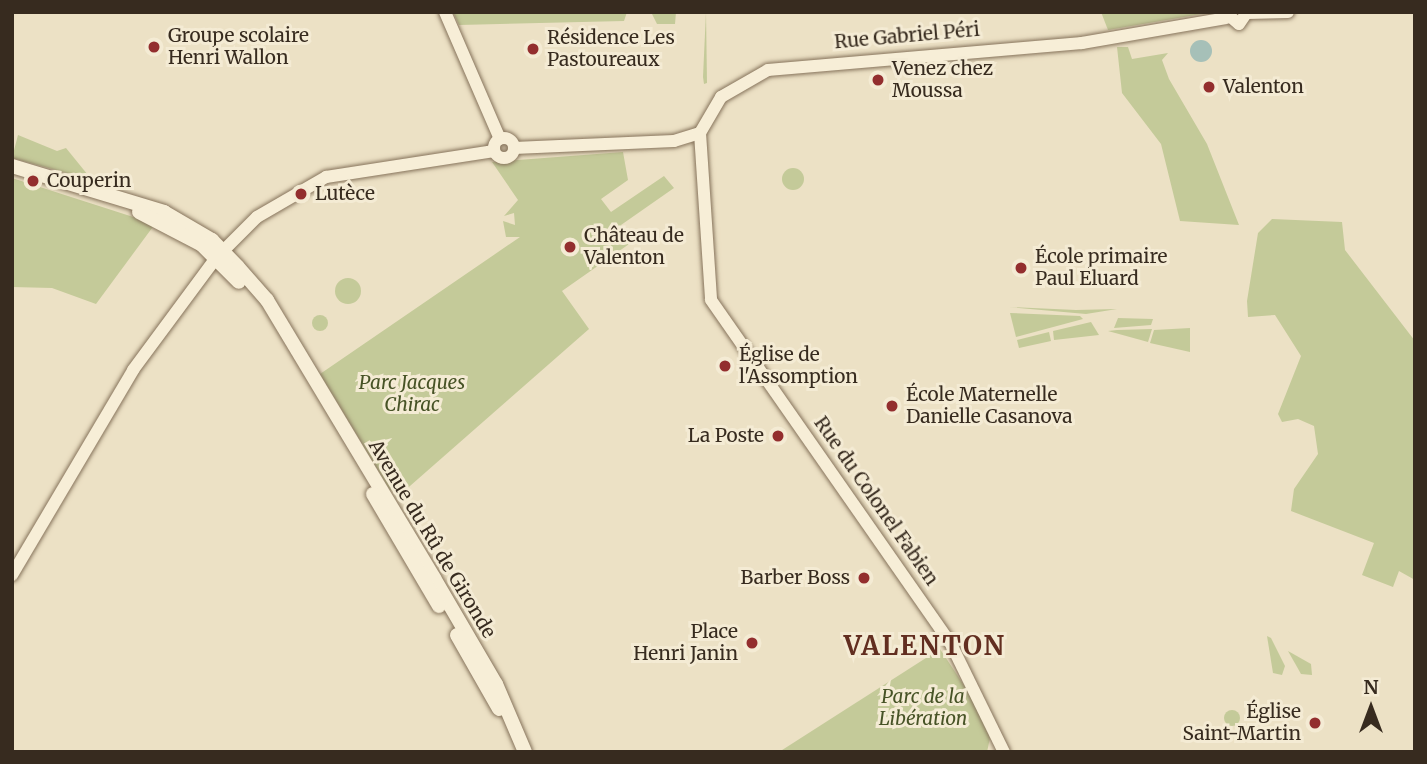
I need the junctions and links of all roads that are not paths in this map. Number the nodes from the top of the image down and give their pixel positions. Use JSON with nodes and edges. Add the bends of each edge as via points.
{"nodes":[{"id":1,"x":445,"y":12,"type":"edge"},
{"id":2,"x":1288,"y":12,"type":"edge"},
{"id":3,"x":1247,"y":13,"type":"edge"},
{"id":4,"x":1226,"y":15,"type":"edge"},
{"id":5,"x":701,"y":133,"type":"junction"},
{"id":6,"x":497,"y":145,"type":"junction"},
{"id":7,"x":12,"y":168,"type":"edge"},
{"id":8,"x":218,"y":254,"type":"junction"},
{"id":9,"x":12,"y":575,"type":"edge"},
{"id":10,"x":517,"y":752,"type":"edge"},
{"id":11,"x":525,"y":752,"type":"edge"},
{"id":12,"x":1004,"y":752,"type":"edge"}],
"edges":[{"from":1,"to":6,"type":"street"},
{"from":2,"to":3,"type":"street"},
{"from":3,"to":4,"type":"street","name":"Rue Gabriel Péri","via":[[1239,24]]},
{"from":4,"to":5,"type":"street","name":"Rue Gabriel Péri","via":[[1082,43],[768,70],[721,97]]},
{"from":5,"to":6,"type":"street","via":[[679,140],[514,148],[505,158]]},
{"from":5,"to":12,"type":"street","name":"Rue du Colonel Fabien","via":[[711,300],[952,646]]},
{"from":6,"to":8,"type":"street","via":[[318,180],[263,211]]},
{"from":7,"to":8,"type":"main road","via":[[100,194],[171,226]]},
{"from":8,"to":9,"type":"street","via":[[134,370]]},
{"from":8,"to":10,"type":"main road","name":"Avenue du Rû de Gironde","via":[[285,340]]},
{"from":8,"to":11,"type":"main road","name":"Avenue du Rû de Gironde","via":[[267,300],[496,684]]}]}
